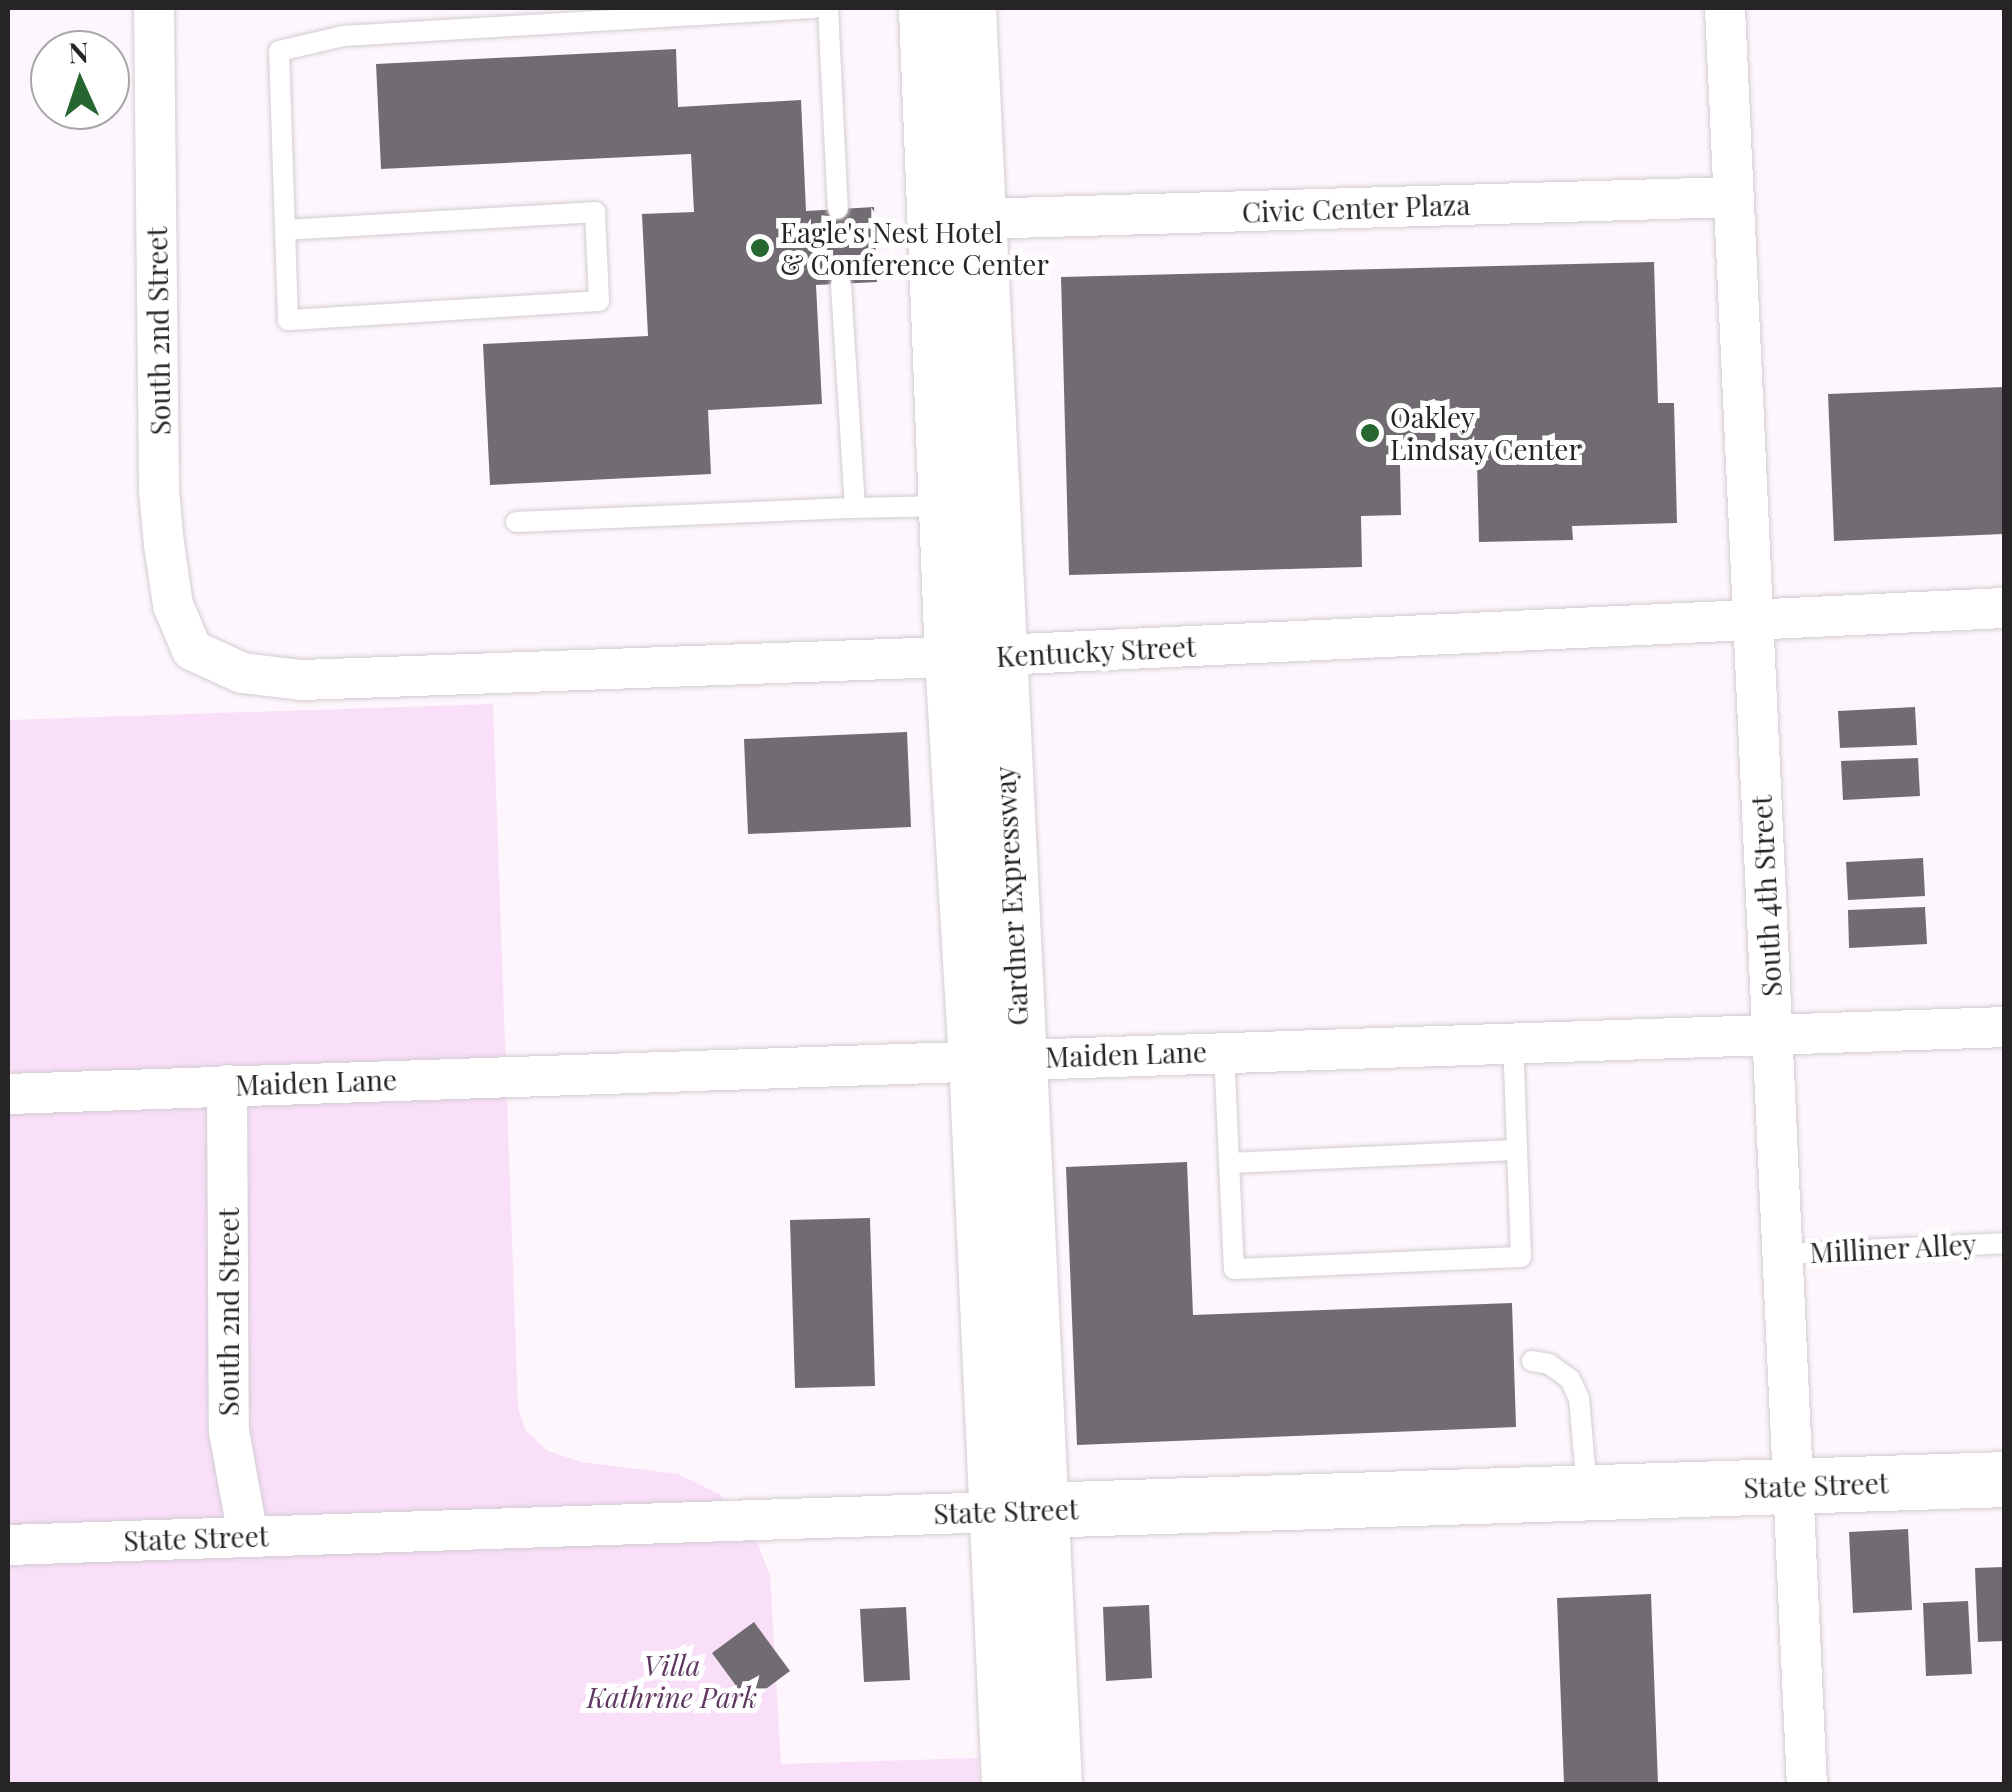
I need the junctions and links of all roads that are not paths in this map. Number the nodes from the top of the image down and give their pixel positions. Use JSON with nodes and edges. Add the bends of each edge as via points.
{"nodes":[{"id":1,"x":154,"y":8,"type":"edge"},
{"id":2,"x":813,"y":8,"type":"edge"},
{"id":3,"x":828,"y":8,"type":"edge"},
{"id":4,"x":926,"y":8,"type":"edge"},
{"id":5,"x":968,"y":8,"type":"edge"},
{"id":6,"x":1725,"y":8,"type":"edge"},
{"id":7,"x":1734,"y":197,"type":"junction"},
{"id":8,"x":838,"y":209,"type":"dead end"},
{"id":9,"x":978,"y":220,"type":"junction"},
{"id":10,"x":284,"y":230,"type":"junction"},
{"id":11,"x":841,"y":284,"type":"dead end"},
{"id":12,"x":946,"y":506,"type":"junction"},
{"id":13,"x":856,"y":508,"type":"junction"},
{"id":14,"x":516,"y":522,"type":"dead end"},
{"id":15,"x":2004,"y":608,"type":"edge"},
{"id":16,"x":1753,"y":621,"type":"junction"},
{"id":17,"x":192,"y":650,"type":"joint"},
{"id":18,"x":976,"y":656,"type":"junction"},
{"id":19,"x":2004,"y":1027,"type":"edge"},
{"id":20,"x":1772,"y":1034,"type":"junction"},
{"id":21,"x":1513,"y":1042,"type":"junction"},
{"id":22,"x":1224,"y":1051,"type":"junction"},
{"id":23,"x":997,"y":1058,"type":"junction"},
{"id":24,"x":227,"y":1085,"type":"junction"},
{"id":25,"x":8,"y":1094,"type":"edge"},
{"id":26,"x":1516,"y":1150,"type":"junction"},
{"id":27,"x":1229,"y":1163,"type":"junction"},
{"id":28,"x":2004,"y":1243,"type":"edge"},
{"id":29,"x":1782,"y":1254,"type":"junction"},
{"id":30,"x":1532,"y":1360,"type":"dead end"},
{"id":31,"x":2004,"y":1478,"type":"edge"},
{"id":32,"x":1792,"y":1486,"type":"junction"},
{"id":33,"x":1587,"y":1492,"type":"junction"},
{"id":34,"x":1019,"y":1511,"type":"junction"},
{"id":35,"x":248,"y":1537,"type":"junction"},
{"id":36,"x":8,"y":1544,"type":"edge"},
{"id":37,"x":1008,"y":1784,"type":"edge"},
{"id":38,"x":1054,"y":1784,"type":"edge"},
{"id":39,"x":1807,"y":1784,"type":"edge"}],
"edges":[{"from":1,"to":17,"type":"street","name":"South 2nd Street","via":[[159,491],[173,604]]},
{"from":2,"to":10,"type":"lane","via":[[342,36],[280,51]]},
{"from":3,"to":8,"type":"lane"},
{"from":4,"to":12,"type":"main road","name":"Gardner Expressway"},
{"from":5,"to":9,"type":"main road","name":"Gardner Expressway"},
{"from":6,"to":7,"type":"street","name":"South 4th Street"},
{"from":7,"to":9,"type":"street","name":"Civic Center Plaza"},
{"from":7,"to":16,"type":"street","name":"South 4th Street"},
{"from":9,"to":18,"type":"main road","name":"Gardner Expressway"},
{"from":10,"to":10,"type":"lane","via":[[288,320],[599,301],[595,212]]},
{"from":11,"to":13,"type":"lane"},
{"from":12,"to":13,"type":"lane"},
{"from":12,"to":18,"type":"main road","name":"Gardner Expressway"},
{"from":13,"to":14,"type":"lane"},
{"from":15,"to":16,"type":"street","name":"Kentucky Street"},
{"from":16,"to":18,"type":"street","name":"Kentucky Street"},
{"from":16,"to":20,"type":"street","name":"South 4th Street"},
{"from":17,"to":18,"type":"street","name":"Kentucky Street","via":[[242,673],[302,680]]},
{"from":18,"to":23,"type":"main road","name":"Gardner Expressway"},
{"from":19,"to":20,"type":"street","name":"Maiden Lane"},
{"from":20,"to":21,"type":"street","name":"Maiden Lane"},
{"from":20,"to":29,"type":"street","name":"South 4th Street"},
{"from":21,"to":22,"type":"street","name":"Maiden Lane"},
{"from":21,"to":26,"type":"lane"},
{"from":22,"to":23,"type":"street","name":"Maiden Lane"},
{"from":22,"to":27,"type":"lane"},
{"from":23,"to":24,"type":"street","name":"Maiden Lane"},
{"from":23,"to":34,"type":"main road","name":"Gardner Expressway"},
{"from":24,"to":25,"type":"street","name":"Maiden Lane"},
{"from":24,"to":35,"type":"street","name":"South 2nd Street","via":[[229,1431]]},
{"from":26,"to":27,"type":"lane"},
{"from":26,"to":27,"type":"lane","via":[[1521,1257],[1234,1268]]},
{"from":28,"to":29,"type":"lane","name":"Milliner Alley"},
{"from":29,"to":32,"type":"street","name":"South 4th Street"},
{"from":30,"to":33,"type":"lane","via":[[1570,1379],[1579,1398]]},
{"from":31,"to":32,"type":"main road","name":"State Street"},
{"from":32,"to":33,"type":"main road","name":"State Street"},
{"from":32,"to":39,"type":"street","name":"South 4th Street"},
{"from":33,"to":34,"type":"main road","name":"State Street"},
{"from":34,"to":35,"type":"street","name":"State Street"},
{"from":34,"to":37,"type":"main road","name":"Gardner Expressway"},
{"from":34,"to":38,"type":"main road","name":"Gardner Expressway"},
{"from":35,"to":36,"type":"street","name":"State Street"}]}
